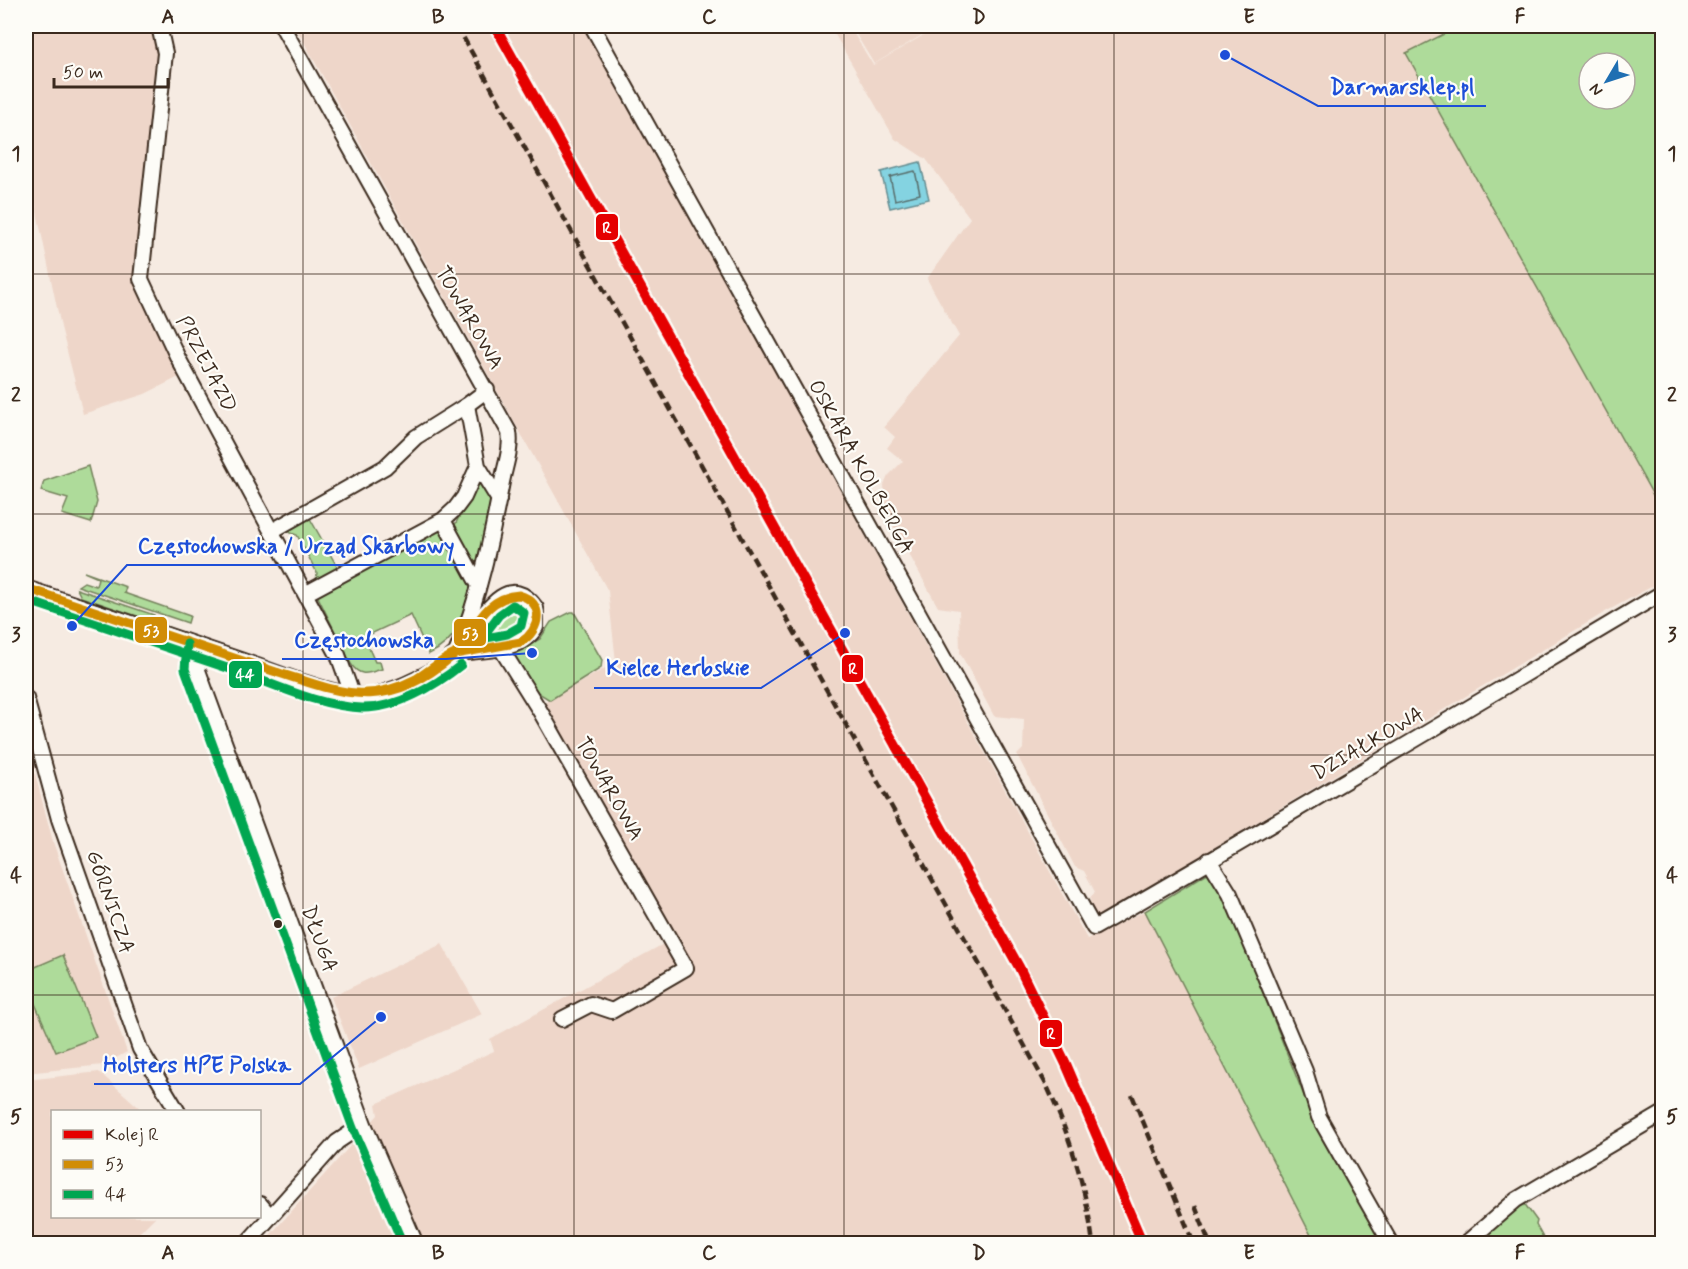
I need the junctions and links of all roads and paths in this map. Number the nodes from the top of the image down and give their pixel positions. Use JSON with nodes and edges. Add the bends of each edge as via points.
{"nodes":[{"id":1,"x":159,"y":26,"type":"edge"},
{"id":2,"x":282,"y":26,"type":"edge"},
{"id":3,"x":592,"y":26,"type":"edge"},
{"id":4,"x":487,"y":390,"type":"junction"},
{"id":5,"x":468,"y":405,"type":"junction"},
{"id":6,"x":478,"y":466,"type":"junction"},
{"id":7,"x":499,"y":500,"type":"junction"},
{"id":8,"x":443,"y":520,"type":"junction"},
{"id":9,"x":272,"y":531,"type":"junction"},
{"id":10,"x":478,"y":584,"type":"junction"},
{"id":11,"x":26,"y":588,"type":"edge"},
{"id":12,"x":1662,"y":593,"type":"edge"},
{"id":13,"x":305,"y":594,"type":"junction"},
{"id":14,"x":199,"y":646,"type":"junction"},
{"id":15,"x":500,"y":648,"type":"junction"},
{"id":16,"x":456,"y":653,"type":"junction"},
{"id":17,"x":352,"y":694,"type":"junction"},
{"id":18,"x":26,"y":698,"type":"edge"},
{"id":19,"x":1209,"y":860,"type":"junction"},
{"id":20,"x":1094,"y":928,"type":"joint"},
{"id":21,"x":562,"y":1019,"type":"dead end"},
{"id":22,"x":177,"y":1110,"type":"edge"},
{"id":23,"x":1662,"y":1114,"type":"edge"},
{"id":24,"x":364,"y":1124,"type":"junction"},
{"id":25,"x":261,"y":1205,"type":"edge"},
{"id":26,"x":270,"y":1216,"type":"junction"},
{"id":27,"x":246,"y":1244,"type":"edge"},
{"id":28,"x":416,"y":1244,"type":"edge"},
{"id":29,"x":1391,"y":1244,"type":"edge"},
{"id":30,"x":1465,"y":1244,"type":"edge"}],
"edges":[{"from":1,"to":9,"type":"street","name":"PRZEJAZD","via":[[165,53],[141,279],[178,358]]},
{"from":2,"to":4,"type":"street","name":"TOWAROWA"},
{"from":3,"to":20,"type":"street","name":"OSKARA KOLBERGA"},
{"from":4,"to":5,"type":"street"},
{"from":4,"to":7,"type":"street","name":"TOWAROWA","via":[[510,438]]},
{"from":5,"to":6,"type":"street"},
{"from":5,"to":9,"type":"street","via":[[416,436],[385,467]]},
{"from":6,"to":7,"type":"street"},
{"from":6,"to":8,"type":"street","via":[[464,497]]},
{"from":7,"to":10,"type":"street","name":"TOWAROWA"},
{"from":8,"to":10,"type":"street"},
{"from":8,"to":13,"type":"street"},
{"from":9,"to":13,"type":"street","name":"PRZEJAZD"},
{"from":10,"to":16,"type":"street","name":"TOWAROWA"},
{"from":11,"to":14,"type":"street"},
{"from":12,"to":19,"type":"street","name":"DZIAŁKOWA"},
{"from":13,"to":17,"type":"street","name":"PRZEJAZD","via":[[338,655]]},
{"from":14,"to":17,"type":"street"},
{"from":14,"to":24,"type":"street","name":"DŁUGA","via":[[196,665]]},
{"from":15,"to":16,"type":"street"},
{"from":15,"to":16,"type":"street","via":[[526,640],[536,627],[536,608],[524,596],[506,596],[490,606]]},
{"from":15,"to":21,"type":"street","name":"TOWAROWA","via":[[686,968],[612,1011],[591,1004]]},
{"from":16,"to":17,"type":"street","via":[[393,688],[371,695]]},
{"from":18,"to":22,"type":"street","name":"GÓRNICZA","via":[[59,819],[140,1049]]},
{"from":19,"to":20,"type":"street","name":"DZIAŁKOWA"},
{"from":19,"to":29,"type":"street","via":[[1235,904],[1305,1071],[1319,1117]]},
{"from":23,"to":30,"type":"street","via":[[1516,1200]]},
{"from":24,"to":26,"type":"street","via":[[337,1142]]},
{"from":24,"to":28,"type":"street","name":"DŁUGA"},
{"from":25,"to":26,"type":"street"},
{"from":26,"to":27,"type":"street"}]}
